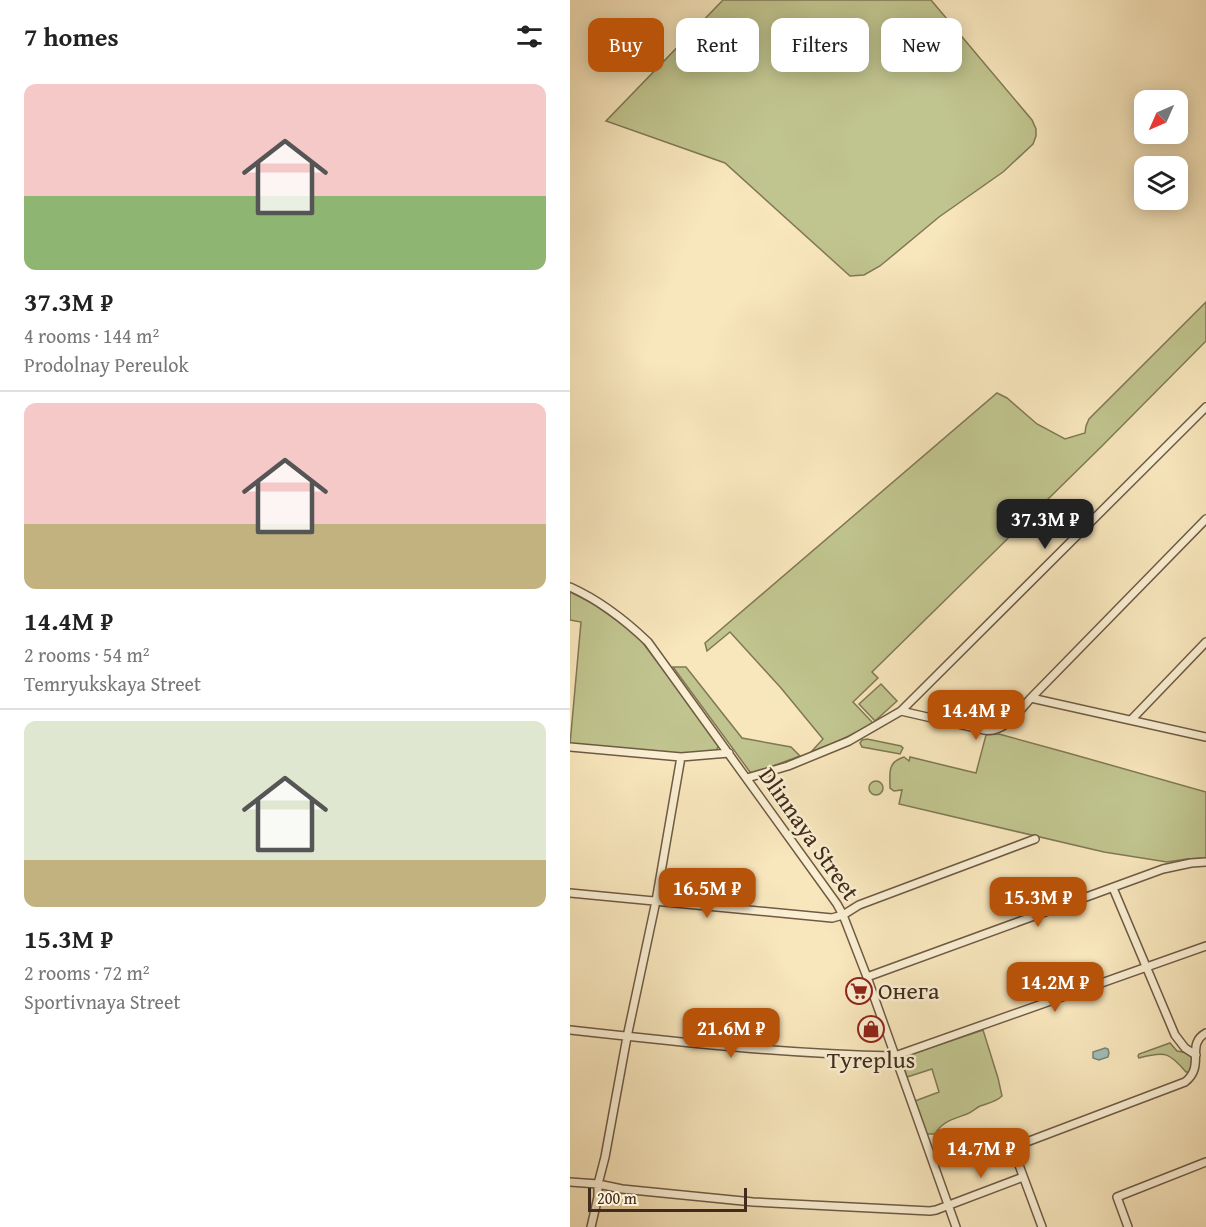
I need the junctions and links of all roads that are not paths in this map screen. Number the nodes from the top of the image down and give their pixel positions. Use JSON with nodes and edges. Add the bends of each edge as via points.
{"nodes":[{"id":1,"x":1206,"y":407,"type":"edge"},
{"id":2,"x":1206,"y":519,"type":"edge"},
{"id":3,"x":570,"y":587,"type":"edge"},
{"id":4,"x":1206,"y":642,"type":"edge"},
{"id":5,"x":1031,"y":699,"type":"junction"},
{"id":6,"x":901,"y":711,"type":"junction"},
{"id":7,"x":1131,"y":720,"type":"junction"},
{"id":8,"x":1206,"y":737,"type":"edge"},
{"id":9,"x":570,"y":747,"type":"edge"},
{"id":10,"x":729,"y":753,"type":"junction"},
{"id":11,"x":681,"y":757,"type":"junction"},
{"id":12,"x":747,"y":778,"type":"junction"},
{"id":13,"x":1035,"y":839,"type":"dead end"},
{"id":14,"x":1206,"y":862,"type":"edge"},
{"id":15,"x":1113,"y":888,"type":"junction"},
{"id":16,"x":570,"y":893,"type":"edge"},
{"id":17,"x":656,"y":901,"type":"junction"},
{"id":18,"x":843,"y":915,"type":"junction"},
{"id":19,"x":1206,"y":946,"type":"edge"},
{"id":20,"x":1147,"y":967,"type":"junction"},
{"id":21,"x":867,"y":977,"type":"junction"},
{"id":22,"x":570,"y":1030,"type":"edge"},
{"id":23,"x":1206,"y":1033,"type":"edge"},
{"id":24,"x":627,"y":1037,"type":"junction"},
{"id":25,"x":1196,"y":1055,"type":"junction"},
{"id":26,"x":895,"y":1056,"type":"junction"},
{"id":27,"x":1206,"y":1162,"type":"edge"},
{"id":28,"x":1023,"y":1177,"type":"junction"},
{"id":29,"x":570,"y":1182,"type":"edge"},
{"id":30,"x":598,"y":1184,"type":"junction"},
{"id":31,"x":948,"y":1205,"type":"junction"},
{"id":32,"x":591,"y":1227,"type":"edge"},
{"id":33,"x":956,"y":1227,"type":"edge"},
{"id":34,"x":1042,"y":1227,"type":"edge"},
{"id":35,"x":1128,"y":1227,"type":"edge"}],
"edges":[{"from":1,"to":6,"type":"street"},
{"from":2,"to":5,"type":"street"},
{"from":3,"to":10,"type":"street","name":"Dlinnaya Street","via":[[606,607],[648,642]]},
{"from":4,"to":7,"type":"street"},
{"from":5,"to":6,"type":"street","via":[[1005,726],[993,731]]},
{"from":5,"to":7,"type":"street"},
{"from":6,"to":12,"type":"street","via":[[849,741]]},
{"from":7,"to":8,"type":"street"},
{"from":9,"to":11,"type":"street"},
{"from":10,"to":11,"type":"street"},
{"from":10,"to":12,"type":"street","name":"Dlinnaya Street"},
{"from":11,"to":17,"type":"street"},
{"from":12,"to":18,"type":"street","name":"Dlinnaya Street"},
{"from":13,"to":18,"type":"street","via":[[860,905]]},
{"from":14,"to":15,"type":"street","via":[[1173,866]]},
{"from":15,"to":20,"type":"street"},
{"from":15,"to":21,"type":"street"},
{"from":16,"to":17,"type":"street"},
{"from":17,"to":18,"type":"street","via":[[824,918]]},
{"from":17,"to":24,"type":"street"},
{"from":18,"to":21,"type":"street","name":"Dlinnaya Street"},
{"from":19,"to":20,"type":"street"},
{"from":20,"to":25,"type":"street","via":[[1175,1035]]},
{"from":20,"to":26,"type":"street"},
{"from":21,"to":26,"type":"street","name":"Dlinnaya Street"},
{"from":22,"to":24,"type":"street"},
{"from":23,"to":25,"type":"street","via":[[1196,1042]]},
{"from":24,"to":26,"type":"street"},
{"from":24,"to":30,"type":"street"},
{"from":25,"to":28,"type":"street","via":[[1194,1072],[1185,1082],[1024,1143],[1016,1157]]},
{"from":26,"to":31,"type":"street","name":"Dlinnaya Street"},
{"from":27,"to":35,"type":"street","via":[[1117,1197]]},
{"from":28,"to":31,"type":"street"},
{"from":28,"to":34,"type":"street"},
{"from":29,"to":30,"type":"street"},
{"from":30,"to":31,"type":"street","via":[[753,1202],[930,1211]]},
{"from":30,"to":32,"type":"street"},
{"from":31,"to":33,"type":"street","name":"Dlinnaya Street"}]}
